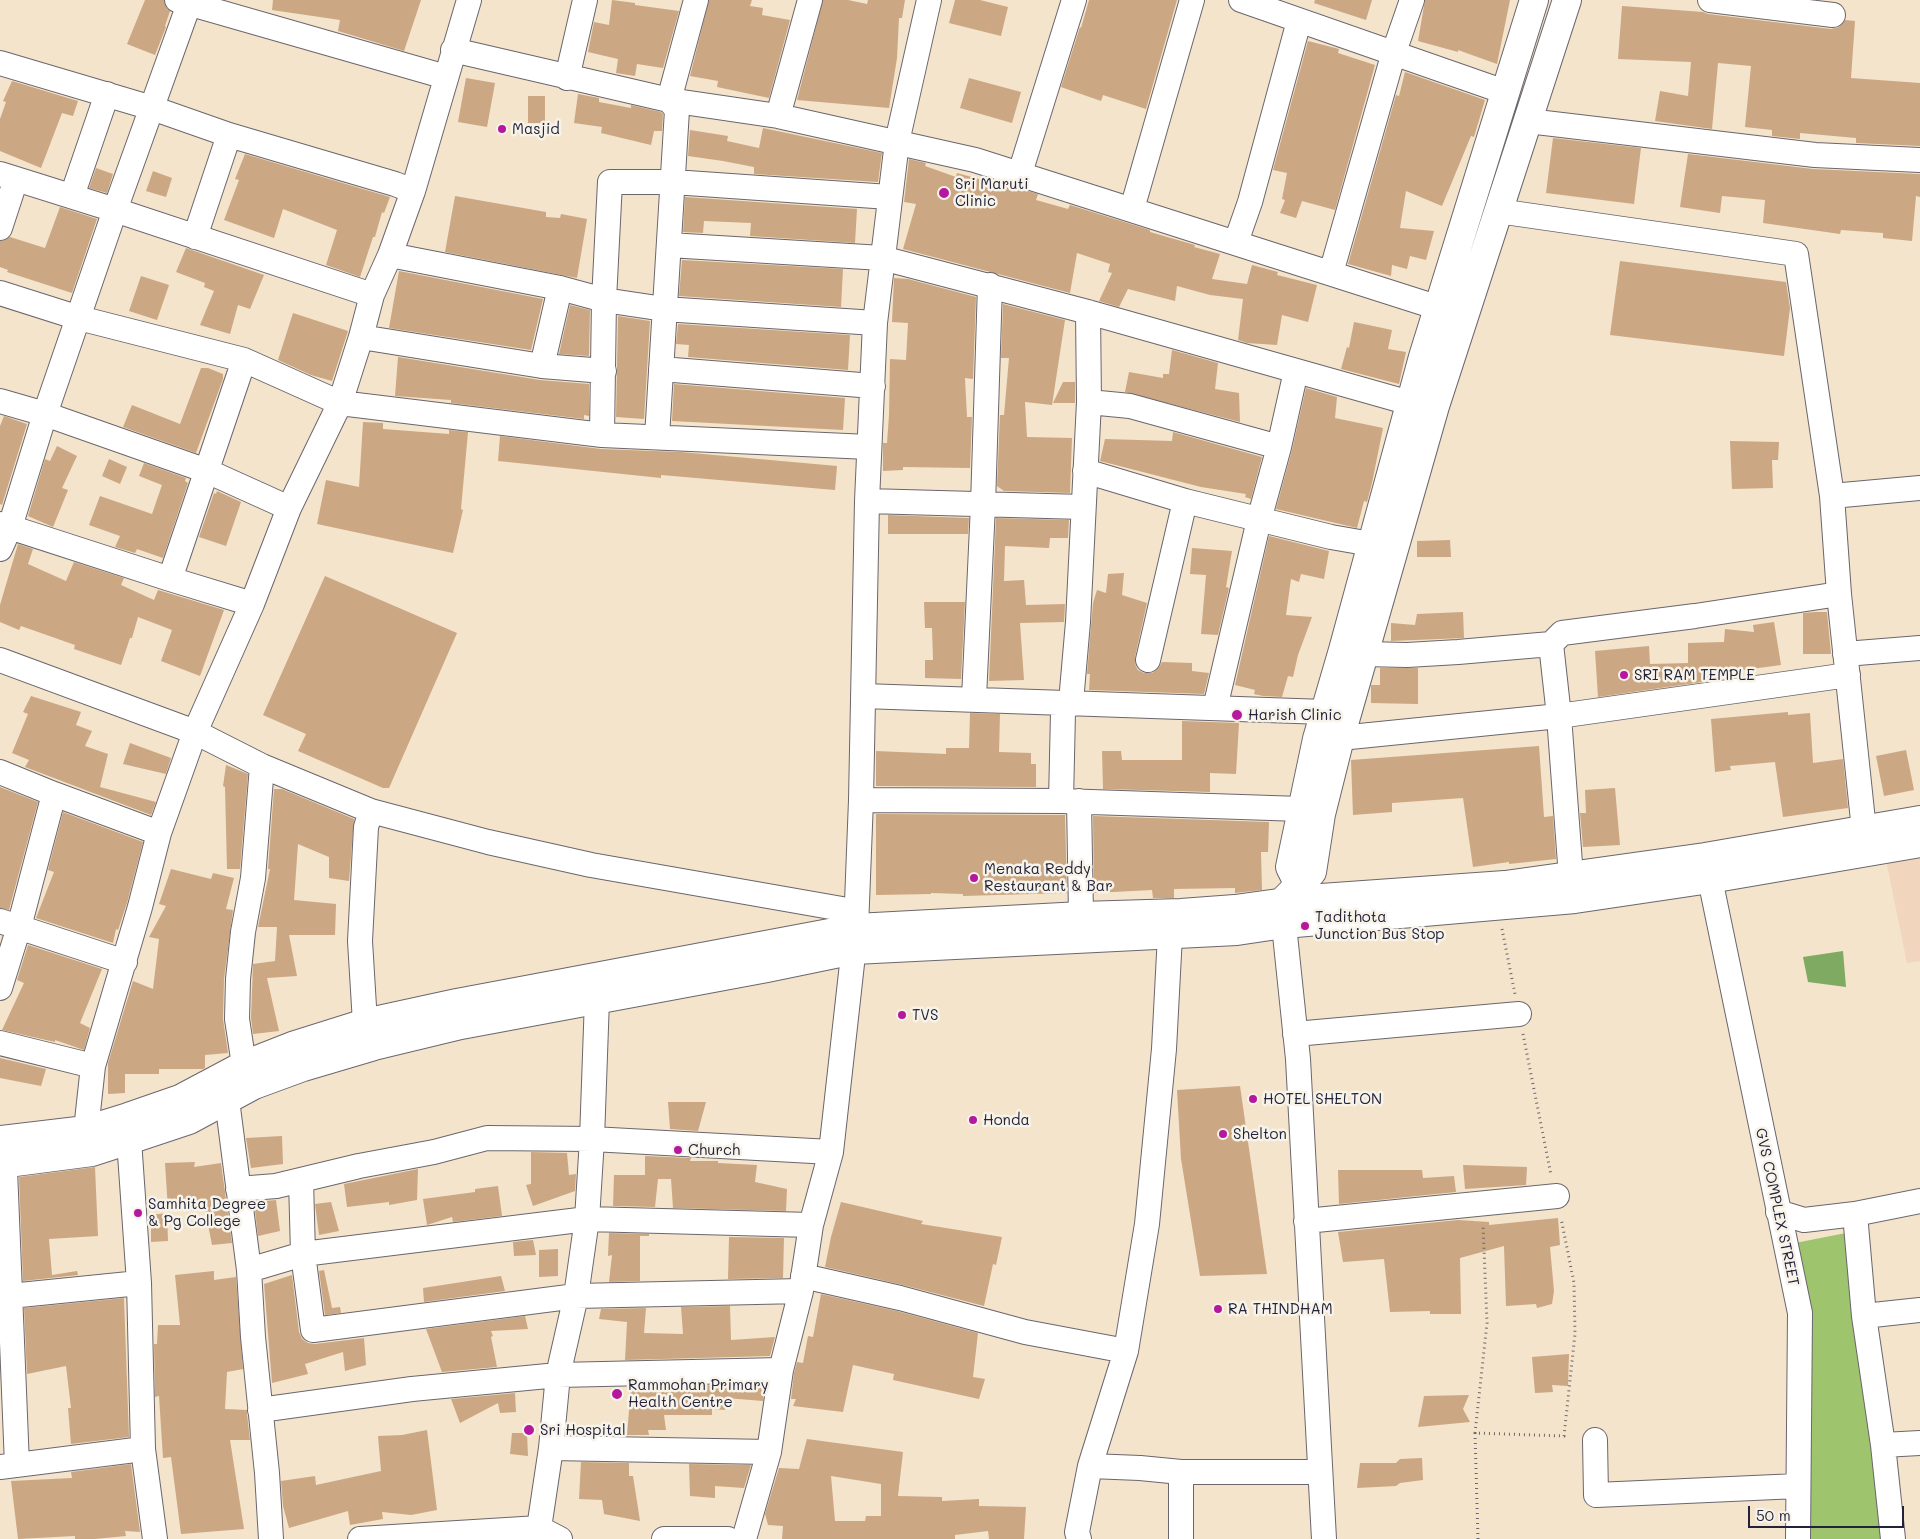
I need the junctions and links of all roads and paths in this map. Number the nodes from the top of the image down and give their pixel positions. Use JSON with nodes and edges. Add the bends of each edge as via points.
{"nodes":[{"id":1,"x":468,"y":0,"type":"edge"},
{"id":2,"x":585,"y":0,"type":"edge"},
{"id":3,"x":696,"y":0,"type":"edge"},
{"id":4,"x":810,"y":0,"type":"edge"},
{"id":5,"x":929,"y":0,"type":"edge"},
{"id":6,"x":1074,"y":0,"type":"edge"},
{"id":7,"x":1192,"y":0,"type":"edge"},
{"id":8,"x":1241,"y":0,"type":"edge"},
{"id":9,"x":1412,"y":0,"type":"edge"},
{"id":10,"x":1534,"y":0,"type":"edge"},
{"id":11,"x":1567,"y":0,"type":"edge"},
{"id":12,"x":1710,"y":0,"type":"edge"},
{"id":13,"x":183,"y":2,"type":"edge"},
{"id":14,"x":1833,"y":15,"type":"dead end"},
{"id":15,"x":1299,"y":20,"type":"junction"},
{"id":16,"x":453,"y":50,"type":"junction"},
{"id":17,"x":1394,"y":52,"type":"junction"},
{"id":18,"x":0,"y":63,"type":"edge"},
{"id":19,"x":446,"y":77,"type":"junction"},
{"id":20,"x":567,"y":78,"type":"junction"},
{"id":21,"x":1505,"y":92,"type":"junction"},
{"id":22,"x":107,"y":94,"type":"junction"},
{"id":23,"x":669,"y":100,"type":"junction"},
{"id":24,"x":152,"y":108,"type":"junction"},
{"id":25,"x":778,"y":116,"type":"junction"},
{"id":26,"x":1528,"y":121,"type":"junction"},
{"id":27,"x":229,"y":135,"type":"junction"},
{"id":28,"x":896,"y":142,"type":"junction"},
{"id":29,"x":1920,"y":160,"type":"edge"},
{"id":30,"x":1020,"y":173,"type":"junction"},
{"id":31,"x":8,"y":176,"type":"edge"},
{"id":32,"x":673,"y":182,"type":"junction"},
{"id":33,"x":413,"y":191,"type":"junction"},
{"id":34,"x":72,"y":196,"type":"junction"},
{"id":35,"x":889,"y":197,"type":"junction"},
{"id":36,"x":1132,"y":209,"type":"junction"},
{"id":37,"x":115,"y":210,"type":"junction"},
{"id":38,"x":1498,"y":211,"type":"junction"},
{"id":39,"x":0,"y":228,"type":"edge"},
{"id":40,"x":195,"y":237,"type":"junction"},
{"id":41,"x":1236,"y":242,"type":"junction"},
{"id":42,"x":669,"y":245,"type":"junction"},
{"id":43,"x":390,"y":255,"type":"junction"},
{"id":44,"x":882,"y":258,"type":"junction"},
{"id":45,"x":1330,"y":273,"type":"junction"},
{"id":46,"x":990,"y":285,"type":"junction"},
{"id":47,"x":560,"y":288,"type":"junction"},
{"id":48,"x":372,"y":295,"type":"junction"},
{"id":49,"x":2,"y":299,"type":"edge"},
{"id":50,"x":604,"y":300,"type":"junction"},
{"id":51,"x":1439,"y":308,"type":"junction"},
{"id":52,"x":664,"y":309,"type":"junction"},
{"id":53,"x":1088,"y":312,"type":"junction"},
{"id":54,"x":79,"y":318,"type":"junction"},
{"id":55,"x":876,"y":323,"type":"junction"},
{"id":56,"x":361,"y":337,"type":"junction"},
{"id":57,"x":244,"y":360,"type":"junction"},
{"id":58,"x":542,"y":366,"type":"junction"},
{"id":59,"x":660,"y":369,"type":"junction"},
{"id":60,"x":604,"y":371,"type":"junction"},
{"id":61,"x":1296,"y":371,"type":"junction"},
{"id":62,"x":873,"y":386,"type":"junction"},
{"id":63,"x":0,"y":401,"type":"edge"},
{"id":64,"x":1089,"y":402,"type":"junction"},
{"id":65,"x":340,"y":403,"type":"junction"},
{"id":66,"x":1410,"y":403,"type":"junction"},
{"id":67,"x":46,"y":414,"type":"junction"},
{"id":68,"x":602,"y":435,"type":"junction"},
{"id":69,"x":657,"y":437,"type":"junction"},
{"id":70,"x":1279,"y":447,"type":"junction"},
{"id":71,"x":869,"y":448,"type":"junction"},
{"id":72,"x":207,"y":471,"type":"junction"},
{"id":73,"x":1085,"y":471,"type":"junction"},
{"id":74,"x":1920,"y":488,"type":"edge"},
{"id":75,"x":1832,"y":496,"type":"junction"},
{"id":76,"x":867,"y":501,"type":"junction"},
{"id":77,"x":1185,"y":501,"type":"junction"},
{"id":78,"x":983,"y":505,"type":"junction"},
{"id":79,"x":1083,"y":507,"type":"junction"},
{"id":80,"x":289,"y":508,"type":"junction"},
{"id":81,"x":1259,"y":520,"type":"junction"},
{"id":82,"x":5,"y":525,"type":"edge"},
{"id":83,"x":1371,"y":544,"type":"junction"},
{"id":84,"x":0,"y":549,"type":"edge"},
{"id":85,"x":170,"y":580,"type":"junction"},
{"id":86,"x":1839,"y":594,"type":"junction"},
{"id":87,"x":252,"y":604,"type":"junction"},
{"id":88,"x":1551,"y":644,"type":"junction"},
{"id":89,"x":1920,"y":648,"type":"edge"},
{"id":90,"x":1363,"y":654,"type":"junction"},
{"id":91,"x":0,"y":660,"type":"edge"},
{"id":92,"x":1148,"y":660,"type":"dead end"},
{"id":93,"x":1847,"y":664,"type":"junction"},
{"id":94,"x":863,"y":696,"type":"junction"},
{"id":95,"x":974,"y":698,"type":"junction"},
{"id":96,"x":1071,"y":702,"type":"junction"},
{"id":97,"x":1215,"y":708,"type":"junction"},
{"id":98,"x":1325,"y":712,"type":"junction"},
{"id":99,"x":1559,"y":716,"type":"junction"},
{"id":100,"x":195,"y":732,"type":"junction"},
{"id":101,"x":1340,"y":738,"type":"junction"},
{"id":102,"x":262,"y":766,"type":"junction"},
{"id":103,"x":0,"y":772,"type":"edge"},
{"id":104,"x":54,"y":794,"type":"junction"},
{"id":105,"x":861,"y":800,"type":"junction"},
{"id":106,"x":1070,"y":801,"type":"junction"},
{"id":107,"x":1301,"y":809,"type":"junction"},
{"id":108,"x":371,"y":811,"type":"junction"},
{"id":109,"x":1920,"y":820,"type":"edge"},
{"id":110,"x":159,"y":833,"type":"junction"},
{"id":111,"x":1866,"y":841,"type":"junction"},
{"id":112,"x":1920,"y":843,"type":"edge"},
{"id":113,"x":1571,"y":876,"type":"junction"},
{"id":114,"x":1710,"y":879,"type":"junction"},
{"id":115,"x":1288,"y":903,"type":"junction"},
{"id":116,"x":1498,"y":906,"type":"junction"},
{"id":117,"x":1081,"y":916,"type":"junction"},
{"id":118,"x":10,"y":924,"type":"edge"},
{"id":119,"x":1170,"y":935,"type":"junction"},
{"id":120,"x":855,"y":939,"type":"junction"},
{"id":121,"x":125,"y":962,"type":"junction"},
{"id":122,"x":0,"y":988,"type":"edge"},
{"id":123,"x":597,"y":999,"type":"junction"},
{"id":124,"x":1519,"y":1014,"type":"junction"},
{"id":125,"x":365,"y":1023,"type":"junction"},
{"id":126,"x":1295,"y":1034,"type":"junction"},
{"id":127,"x":0,"y":1043,"type":"edge"},
{"id":128,"x":244,"y":1065,"type":"junction"},
{"id":129,"x":92,"y":1066,"type":"junction"},
{"id":130,"x":227,"y":1100,"type":"junction"},
{"id":131,"x":86,"y":1130,"type":"junction"},
{"id":132,"x":592,"y":1139,"type":"junction"},
{"id":133,"x":130,"y":1140,"type":"junction"},
{"id":134,"x":2,"y":1152,"type":"edge"},
{"id":135,"x":831,"y":1152,"type":"junction"},
{"id":136,"x":301,"y":1180,"type":"junction"},
{"id":137,"x":238,"y":1189,"type":"junction"},
{"id":138,"x":1557,"y":1196,"type":"junction"},
{"id":139,"x":1920,"y":1201,"type":"edge"},
{"id":140,"x":1482,"y":1204,"type":"junction"},
{"id":141,"x":1778,"y":1212,"type":"junction"},
{"id":142,"x":1855,"y":1214,"type":"junction"},
{"id":143,"x":587,"y":1219,"type":"junction"},
{"id":144,"x":1306,"y":1221,"type":"junction"},
{"id":145,"x":811,"y":1225,"type":"junction"},
{"id":146,"x":4,"y":1245,"type":"edge"},
{"id":147,"x":303,"y":1254,"type":"junction"},
{"id":148,"x":249,"y":1270,"type":"junction"},
{"id":149,"x":139,"y":1282,"type":"junction"},
{"id":150,"x":802,"y":1283,"type":"junction"},
{"id":151,"x":10,"y":1296,"type":"junction"},
{"id":152,"x":576,"y":1296,"type":"junction"},
{"id":153,"x":1920,"y":1310,"type":"edge"},
{"id":154,"x":1864,"y":1316,"type":"junction"},
{"id":155,"x":1126,"y":1351,"type":"junction"},
{"id":156,"x":780,"y":1370,"type":"junction"},
{"id":157,"x":558,"y":1375,"type":"junction"},
{"id":158,"x":260,"y":1410,"type":"junction"},
{"id":159,"x":1475,"y":1433,"type":"junction"},
{"id":160,"x":1595,"y":1440,"type":"dead end"},
{"id":161,"x":1920,"y":1443,"type":"edge"},
{"id":162,"x":1883,"y":1445,"type":"junction"},
{"id":163,"x":551,"y":1448,"type":"junction"},
{"id":164,"x":143,"y":1449,"type":"junction"},
{"id":165,"x":769,"y":1452,"type":"junction"},
{"id":166,"x":8,"y":1466,"type":"edge"},
{"id":167,"x":1090,"y":1466,"type":"junction"},
{"id":168,"x":1181,"y":1472,"type":"junction"},
{"id":169,"x":1319,"y":1472,"type":"junction"},
{"id":170,"x":1798,"y":1486,"type":"junction"},
{"id":171,"x":539,"y":1533,"type":"edge"},
{"id":172,"x":155,"y":1539,"type":"edge"},
{"id":173,"x":271,"y":1539,"type":"edge"},
{"id":174,"x":360,"y":1539,"type":"edge"},
{"id":175,"x":560,"y":1539,"type":"edge"},
{"id":176,"x":664,"y":1539,"type":"edge"},
{"id":177,"x":728,"y":1539,"type":"edge"},
{"id":178,"x":744,"y":1539,"type":"edge"},
{"id":179,"x":1079,"y":1539,"type":"edge"},
{"id":180,"x":1181,"y":1539,"type":"edge"},
{"id":181,"x":1324,"y":1539,"type":"edge"},
{"id":182,"x":1478,"y":1539,"type":"edge"},
{"id":183,"x":1798,"y":1539,"type":"edge"},
{"id":184,"x":1893,"y":1539,"type":"edge"}],
"edges":[{"from":1,"to":16,"type":"street"},
{"from":2,"to":20,"type":"street"},
{"from":3,"to":23,"type":"street"},
{"from":4,"to":25,"type":"street"},
{"from":5,"to":28,"type":"street"},
{"from":6,"to":30,"type":"street"},
{"from":7,"to":36,"type":"street"},
{"from":8,"to":15,"type":"street"},
{"from":9,"to":17,"type":"street"},
{"from":10,"to":21,"type":"main road"},
{"from":11,"to":26,"type":"main road"},
{"from":12,"to":14,"type":"street"},
{"from":13,"to":19,"type":"street"},
{"from":13,"to":24,"type":"street"},
{"from":15,"to":17,"type":"street"},
{"from":15,"to":41,"type":"street","via":[[1250,202]]},
{"from":16,"to":19,"type":"street"},
{"from":16,"to":20,"type":"street"},
{"from":17,"to":21,"type":"street"},
{"from":17,"to":45,"type":"street"},
{"from":18,"to":22,"type":"street"},
{"from":19,"to":33,"type":"street"},
{"from":20,"to":23,"type":"street"},
{"from":21,"to":51,"type":"main road"},
{"from":22,"to":24,"type":"street"},
{"from":22,"to":34,"type":"street"},
{"from":23,"to":25,"type":"street"},
{"from":23,"to":32,"type":"street","via":[[677,110]]},
{"from":24,"to":27,"type":"street"},
{"from":24,"to":37,"type":"street"},
{"from":25,"to":28,"type":"street"},
{"from":26,"to":29,"type":"street","via":[[1815,155]]},
{"from":26,"to":38,"type":"main road"},
{"from":27,"to":33,"type":"street"},
{"from":27,"to":40,"type":"street"},
{"from":28,"to":30,"type":"street"},
{"from":28,"to":35,"type":"street"},
{"from":30,"to":36,"type":"street"},
{"from":31,"to":34,"type":"street"},
{"from":31,"to":39,"type":"street"},
{"from":32,"to":35,"type":"street"},
{"from":32,"to":42,"type":"street"},
{"from":32,"to":50,"type":"street","via":[[610,182]]},
{"from":33,"to":43,"type":"street"},
{"from":34,"to":37,"type":"street"},
{"from":35,"to":44,"type":"street"},
{"from":36,"to":41,"type":"street"},
{"from":37,"to":40,"type":"street"},
{"from":37,"to":54,"type":"street"},
{"from":38,"to":75,"type":"street","via":[[1796,254]]},
{"from":38,"to":90,"type":"main road","via":[[1435,406]]},
{"from":40,"to":48,"type":"street"},
{"from":41,"to":45,"type":"street"},
{"from":42,"to":44,"type":"street"},
{"from":42,"to":52,"type":"street"},
{"from":43,"to":47,"type":"street"},
{"from":43,"to":48,"type":"street"},
{"from":44,"to":46,"type":"street"},
{"from":44,"to":55,"type":"street"},
{"from":45,"to":51,"type":"street"},
{"from":46,"to":53,"type":"street"},
{"from":46,"to":78,"type":"street"},
{"from":47,"to":50,"type":"street"},
{"from":47,"to":58,"type":"street"},
{"from":48,"to":56,"type":"street"},
{"from":49,"to":54,"type":"street"},
{"from":50,"to":52,"type":"street"},
{"from":50,"to":60,"type":"street"},
{"from":51,"to":66,"type":"main road"},
{"from":52,"to":55,"type":"street"},
{"from":52,"to":59,"type":"street"},
{"from":53,"to":61,"type":"street"},
{"from":53,"to":64,"type":"street"},
{"from":54,"to":57,"type":"street"},
{"from":54,"to":67,"type":"street"},
{"from":55,"to":62,"type":"street"},
{"from":56,"to":58,"type":"street"},
{"from":56,"to":65,"type":"street"},
{"from":57,"to":65,"type":"street"},
{"from":57,"to":72,"type":"street"},
{"from":58,"to":60,"type":"street"},
{"from":59,"to":62,"type":"street"},
{"from":59,"to":69,"type":"street"},
{"from":60,"to":68,"type":"street"},
{"from":61,"to":66,"type":"street"},
{"from":61,"to":70,"type":"street"},
{"from":62,"to":71,"type":"street"},
{"from":63,"to":67,"type":"street"},
{"from":64,"to":70,"type":"street","via":[[1130,406]]},
{"from":64,"to":73,"type":"street"},
{"from":65,"to":68,"type":"street"},
{"from":65,"to":80,"type":"street"},
{"from":66,"to":83,"type":"main road"},
{"from":67,"to":72,"type":"street"},
{"from":67,"to":82,"type":"street"},
{"from":68,"to":69,"type":"street"},
{"from":69,"to":71,"type":"street"},
{"from":70,"to":81,"type":"street"},
{"from":71,"to":76,"type":"street"},
{"from":72,"to":80,"type":"street"},
{"from":72,"to":85,"type":"street"},
{"from":73,"to":77,"type":"street"},
{"from":73,"to":79,"type":"street"},
{"from":74,"to":75,"type":"street"},
{"from":75,"to":86,"type":"street"},
{"from":76,"to":78,"type":"street"},
{"from":76,"to":94,"type":"street"},
{"from":77,"to":81,"type":"street"},
{"from":77,"to":92,"type":"street"},
{"from":78,"to":79,"type":"street"},
{"from":78,"to":95,"type":"street"},
{"from":79,"to":96,"type":"street"},
{"from":80,"to":87,"type":"street"},
{"from":81,"to":83,"type":"street"},
{"from":81,"to":97,"type":"street"},
{"from":82,"to":84,"type":"street"},
{"from":82,"to":85,"type":"street"},
{"from":83,"to":98,"type":"main road"},
{"from":85,"to":87,"type":"street"},
{"from":86,"to":88,"type":"street","via":[[1562,633]]},
{"from":86,"to":93,"type":"street"},
{"from":87,"to":100,"type":"street"},
{"from":88,"to":90,"type":"street","via":[[1424,654]]},
{"from":88,"to":99,"type":"street"},
{"from":89,"to":93,"type":"street"},
{"from":90,"to":101,"type":"main road"},
{"from":91,"to":100,"type":"street"},
{"from":93,"to":99,"type":"street"},
{"from":93,"to":111,"type":"street"},
{"from":94,"to":95,"type":"street"},
{"from":94,"to":105,"type":"street"},
{"from":95,"to":96,"type":"street"},
{"from":96,"to":97,"type":"street"},
{"from":96,"to":106,"type":"street","via":[[1063,712]]},
{"from":97,"to":98,"type":"street"},
{"from":98,"to":107,"type":"main road"},
{"from":99,"to":101,"type":"street"},
{"from":99,"to":113,"type":"street"},
{"from":100,"to":102,"type":"street"},
{"from":100,"to":110,"type":"street"},
{"from":101,"to":115,"type":"main road","via":[[1321,814],[1312,872]]},
{"from":102,"to":108,"type":"street"},
{"from":102,"to":128,"type":"street","via":[[253,878],[238,978],[237,1019]]},
{"from":103,"to":104,"type":"street"},
{"from":104,"to":110,"type":"street"},
{"from":104,"to":118,"type":"street"},
{"from":105,"to":106,"type":"street"},
{"from":105,"to":120,"type":"street"},
{"from":106,"to":107,"type":"street"},
{"from":106,"to":117,"type":"street"},
{"from":107,"to":115,"type":"main road","via":[[1290,867]]},
{"from":108,"to":120,"type":"street","via":[[591,865],[842,909]]},
{"from":108,"to":125,"type":"street","via":[[366,827],[360,941]]},
{"from":109,"to":111,"type":"main road"},
{"from":110,"to":121,"type":"street"},
{"from":111,"to":112,"type":"main road"},
{"from":111,"to":113,"type":"main road","via":[[1705,857]]},
{"from":111,"to":114,"type":"main road"},
{"from":113,"to":115,"type":"main road","via":[[1505,885]]},
{"from":114,"to":116,"type":"main road","via":[[1575,899]]},
{"from":114,"to":141,"type":"street","name":"GVS COMPLEX STREET"},
{"from":115,"to":116,"type":"main road"},
{"from":115,"to":117,"type":"main road","via":[[1181,913]]},
{"from":115,"to":119,"type":"main road","via":[[1237,931]]},
{"from":115,"to":126,"type":"street"},
{"from":116,"to":124,"type":"path"},
{"from":117,"to":120,"type":"main road"},
{"from":118,"to":121,"type":"street"},
{"from":118,"to":122,"type":"street"},
{"from":119,"to":120,"type":"main road"},
{"from":119,"to":155,"type":"street","via":[[1164,1048],[1147,1224]]},
{"from":120,"to":123,"type":"main road"},
{"from":120,"to":125,"type":"main road","via":[[456,1003]]},
{"from":120,"to":135,"type":"street"},
{"from":121,"to":129,"type":"street"},
{"from":123,"to":130,"type":"main road","via":[[374,1046],[294,1070],[254,1085]]},
{"from":123,"to":132,"type":"street"},
{"from":124,"to":126,"type":"street"},
{"from":124,"to":138,"type":"path"},
{"from":125,"to":128,"type":"main road"},
{"from":126,"to":144,"type":"street"},
{"from":127,"to":129,"type":"street"},
{"from":128,"to":131,"type":"main road","via":[[180,1099]]},
{"from":129,"to":131,"type":"street"},
{"from":130,"to":133,"type":"main road","via":[[189,1120]]},
{"from":130,"to":137,"type":"street"},
{"from":131,"to":134,"type":"main road"},
{"from":132,"to":135,"type":"street"},
{"from":132,"to":136,"type":"street","via":[[487,1138]]},
{"from":132,"to":143,"type":"street"},
{"from":133,"to":134,"type":"main road","via":[[92,1152]]},
{"from":133,"to":149,"type":"street"},
{"from":134,"to":146,"type":"street"},
{"from":135,"to":145,"type":"street"},
{"from":136,"to":137,"type":"street"},
{"from":136,"to":147,"type":"street"},
{"from":137,"to":148,"type":"street"},
{"from":138,"to":140,"type":"street"},
{"from":138,"to":159,"type":"path","via":[[1574,1283],[1575,1334],[1564,1436]]},
{"from":139,"to":142,"type":"street"},
{"from":140,"to":144,"type":"street"},
{"from":140,"to":159,"type":"path","via":[[1487,1323]]},
{"from":141,"to":142,"type":"street","via":[[1804,1220]]},
{"from":141,"to":170,"type":"street","name":"GVS COMPLEX STREET","via":[[1800,1313]]},
{"from":142,"to":154,"type":"street"},
{"from":143,"to":145,"type":"street"},
{"from":143,"to":147,"type":"street"},
{"from":143,"to":152,"type":"street"},
{"from":144,"to":169,"type":"street"},
{"from":145,"to":150,"type":"street"},
{"from":146,"to":151,"type":"street"},
{"from":147,"to":148,"type":"street"},
{"from":147,"to":152,"type":"street","via":[[313,1330]]},
{"from":148,"to":158,"type":"street"},
{"from":149,"to":151,"type":"street"},
{"from":149,"to":164,"type":"street"},
{"from":150,"to":152,"type":"street"},
{"from":150,"to":155,"type":"street","via":[[900,1298],[1025,1332]]},
{"from":150,"to":156,"type":"street"},
{"from":151,"to":166,"type":"street"},
{"from":152,"to":157,"type":"street"},
{"from":153,"to":154,"type":"street"},
{"from":154,"to":162,"type":"street"},
{"from":155,"to":167,"type":"street"},
{"from":156,"to":157,"type":"street"},
{"from":156,"to":165,"type":"street"},
{"from":157,"to":158,"type":"street","via":[[412,1389]]},
{"from":157,"to":163,"type":"street"},
{"from":158,"to":173,"type":"street"},
{"from":159,"to":182,"type":"path"},
{"from":160,"to":170,"type":"street","via":[[1596,1495]]},
{"from":161,"to":162,"type":"street"},
{"from":162,"to":184,"type":"street"},
{"from":163,"to":165,"type":"street"},
{"from":163,"to":171,"type":"street"},
{"from":164,"to":166,"type":"street"},
{"from":164,"to":172,"type":"street"},
{"from":165,"to":178,"type":"street"},
{"from":167,"to":168,"type":"street"},
{"from":167,"to":179,"type":"street"},
{"from":168,"to":169,"type":"street"},
{"from":168,"to":180,"type":"street"},
{"from":169,"to":181,"type":"street"},
{"from":170,"to":183,"type":"street","name":"GVS COMPLEX STREET"},
{"from":171,"to":174,"type":"street"},
{"from":171,"to":175,"type":"street"},
{"from":176,"to":177,"type":"street"}]}
